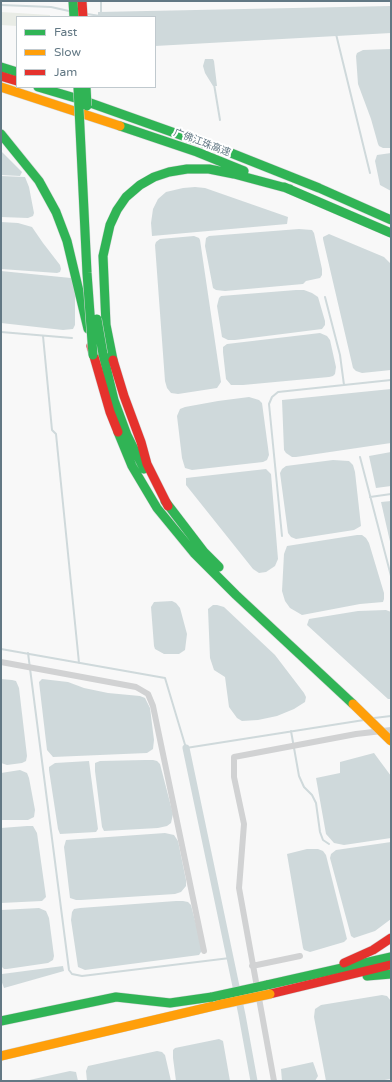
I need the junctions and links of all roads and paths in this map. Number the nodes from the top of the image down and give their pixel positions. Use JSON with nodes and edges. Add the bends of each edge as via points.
{"nodes":[{"id":1,"x":73,"y":1,"type":"edge"},
{"id":2,"x":82,"y":1,"type":"edge"},
{"id":3,"x":74,"y":16,"type":"edge"},
{"id":4,"x":83,"y":16,"type":"edge"},
{"id":5,"x":1,"y":67,"type":"edge"},
{"id":6,"x":16,"y":72,"type":"edge"},
{"id":7,"x":1,"y":76,"type":"edge"},
{"id":8,"x":16,"y":81,"type":"edge"},
{"id":9,"x":1,"y":87,"type":"edge"},
{"id":10,"x":41,"y":88,"type":"edge"},
{"id":11,"x":56,"y":88,"type":"edge"},
{"id":12,"x":78,"y":88,"type":"edge"},
{"id":13,"x":86,"y":88,"type":"edge"},
{"id":14,"x":82,"y":100,"type":"junction"},
{"id":15,"x":1,"y":134,"type":"edge"},
{"id":16,"x":290,"y":189,"type":"junction"},
{"id":17,"x":391,"y":220,"type":"edge"},
{"id":18,"x":391,"y":234,"type":"edge"},
{"id":19,"x":102,"y":354,"type":"junction"},
{"id":20,"x":1,"y":662,"type":"edge"},
{"id":21,"x":356,"y":703,"type":"junction"},
{"id":22,"x":391,"y":731,"type":"edge"},
{"id":23,"x":391,"y":741,"type":"edge"},
{"id":24,"x":391,"y":938,"type":"edge"},
{"id":25,"x":204,"y":951,"type":"dead end"},
{"id":26,"x":300,"y":956,"type":"dead end"},
{"id":27,"x":391,"y":957,"type":"edge"},
{"id":28,"x":391,"y":964,"type":"edge"},
{"id":29,"x":252,"y":966,"type":"junction"},
{"id":30,"x":317,"y":974,"type":"junction"},
{"id":31,"x":391,"y":974,"type":"edge"},
{"id":32,"x":339,"y":978,"type":"junction"},
{"id":33,"x":269,"y":989,"type":"junction"},
{"id":34,"x":1,"y":1021,"type":"edge"},
{"id":35,"x":1,"y":1056,"type":"edge"},
{"id":36,"x":274,"y":1081,"type":"edge"}],
"edges":[{"from":1,"to":3,"type":"highway"},
{"from":2,"to":4,"type":"highway"},
{"from":5,"to":6,"type":"highway"},
{"from":7,"to":8,"type":"highway"},
{"from":9,"to":16,"type":"highway","name":"广佛江珠高速","via":[[189,149]]},
{"from":10,"to":14,"type":"highway","name":"广佛江珠高速"},
{"from":11,"to":14,"type":"highway"},
{"from":12,"to":19,"type":"highway","bridge":true,"via":[[87,273]]},
{"from":13,"to":19,"type":"highway","bridge":true,"via":[[94,286]]},
{"from":14,"to":17,"type":"highway","name":"广佛江珠高速","via":[[230,153]]},
{"from":15,"to":19,"type":"highway","bridge":true,"via":[[39,181],[56,212]]},
{"from":16,"to":18,"type":"highway","name":"广佛江珠高速"},
{"from":16,"to":19,"type":"highway","via":[[209,169],[169,172],[140,185],[117,210],[106,240],[103,256]]},
{"from":19,"to":21,"type":"highway","via":[[127,436],[168,506],[204,552]]},
{"from":19,"to":21,"type":"highway","via":[[110,412],[132,466],[158,508],[194,553],[236,595]]},
{"from":20,"to":25,"type":"street","via":[[136,687],[148,694],[153,706]]},
{"from":21,"to":22,"type":"highway"},
{"from":21,"to":23,"type":"highway","bridge":true},
{"from":22,"to":29,"type":"street","via":[[356,734],[234,757],[234,777],[244,824],[239,888]]},
{"from":24,"to":30,"type":"highway","via":[[373,950]]},
{"from":26,"to":29,"type":"street"},
{"from":27,"to":30,"type":"highway"},
{"from":28,"to":32,"type":"highway"},
{"from":29,"to":36,"type":"street"},
{"from":30,"to":33,"type":"highway"},
{"from":31,"to":32,"type":"highway"},
{"from":32,"to":33,"type":"highway"},
{"from":33,"to":34,"type":"highway","bridge":true,"via":[[170,1003],[116,997]]},
{"from":33,"to":35,"type":"highway","bridge":true,"via":[[218,1005]]}]}
